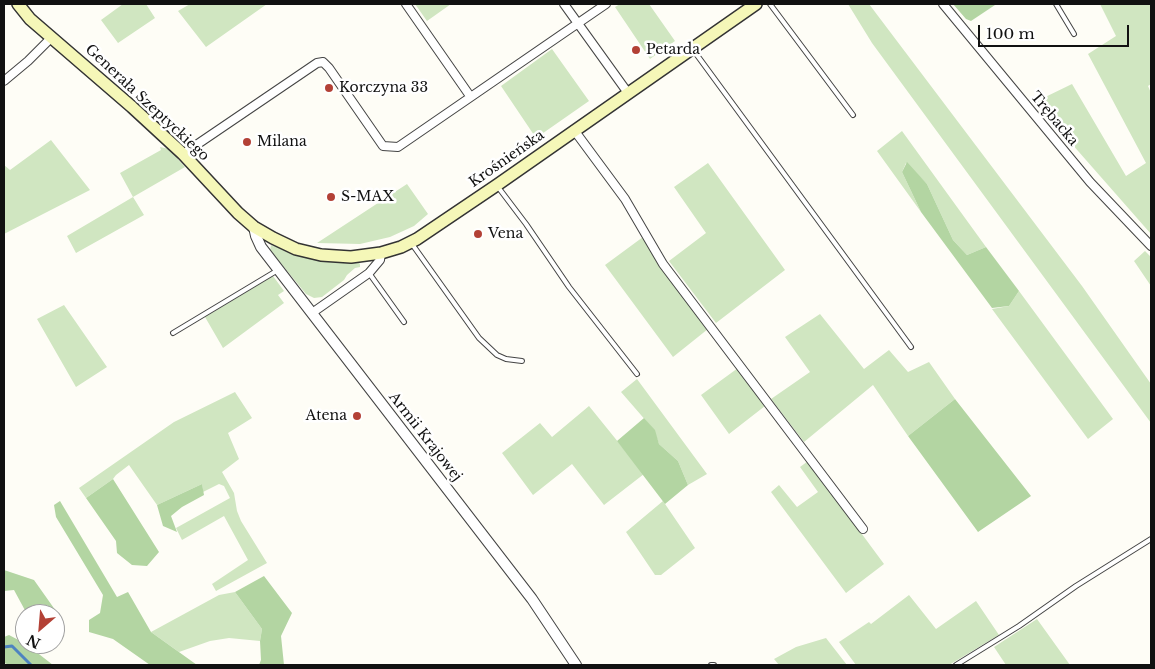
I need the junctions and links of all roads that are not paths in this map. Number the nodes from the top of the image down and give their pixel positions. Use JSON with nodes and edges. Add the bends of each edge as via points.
{"nodes":[{"id":1,"x":18,"y":4,"type":"edge"},
{"id":2,"x":406,"y":4,"type":"edge"},
{"id":3,"x":564,"y":4,"type":"edge"},
{"id":4,"x":606,"y":4,"type":"edge"},
{"id":5,"x":756,"y":4,"type":"edge"},
{"id":6,"x":770,"y":4,"type":"edge"},
{"id":7,"x":943,"y":4,"type":"edge"},
{"id":8,"x":1056,"y":4,"type":"edge"},
{"id":9,"x":577,"y":24,"type":"junction"},
{"id":10,"x":1074,"y":34,"type":"dead end"},
{"id":11,"x":52,"y":37,"type":"junction"},
{"id":12,"x":692,"y":48,"type":"junction"},
{"id":13,"x":4,"y":80,"type":"edge"},
{"id":14,"x":628,"y":93,"type":"junction"},
{"id":15,"x":470,"y":96,"type":"junction"},
{"id":16,"x":853,"y":115,"type":"dead end"},
{"id":17,"x":574,"y":130,"type":"junction"},
{"id":18,"x":183,"y":154,"type":"junction"},
{"id":19,"x":497,"y":185,"type":"junction"},
{"id":20,"x":254,"y":226,"type":"junction"},
{"id":21,"x":410,"y":242,"type":"junction"},
{"id":22,"x":1151,"y":246,"type":"edge"},
{"id":23,"x":382,"y":253,"type":"junction"},
{"id":24,"x":278,"y":270,"type":"junction"},
{"id":25,"x":368,"y":272,"type":"junction"},
{"id":26,"x":312,"y":313,"type":"junction"},
{"id":27,"x":404,"y":322,"type":"dead end"},
{"id":28,"x":173,"y":333,"type":"dead end"},
{"id":29,"x":911,"y":347,"type":"dead end"},
{"id":30,"x":522,"y":360,"type":"dead end"},
{"id":31,"x":637,"y":374,"type":"dead end"},
{"id":32,"x":863,"y":529,"type":"dead end"},
{"id":33,"x":1151,"y":539,"type":"edge"},
{"id":34,"x":576,"y":665,"type":"edge"},
{"id":35,"x":956,"y":665,"type":"edge"}],
"edges":[{"from":1,"to":11,"type":"main road","name":"Generała Szeptyckiego"},
{"from":2,"to":15,"type":"street"},
{"from":3,"to":9,"type":"street"},
{"from":4,"to":9,"type":"street"},
{"from":5,"to":12,"type":"main road","name":"Krośnieńska"},
{"from":6,"to":16,"type":"lane"},
{"from":7,"to":22,"type":"street","name":"Trębacka","via":[[1090,182]]},
{"from":8,"to":10,"type":"lane"},
{"from":9,"to":14,"type":"street"},
{"from":9,"to":15,"type":"street"},
{"from":11,"to":13,"type":"street"},
{"from":11,"to":18,"type":"main road","name":"Generała Szeptyckiego"},
{"from":12,"to":14,"type":"main road","name":"Krośnieńska"},
{"from":12,"to":29,"type":"lane"},
{"from":14,"to":17,"type":"main road","name":"Krośnieńska"},
{"from":15,"to":18,"type":"street","via":[[398,147],[383,146],[329,68],[323,62],[316,63]]},
{"from":17,"to":19,"type":"main road","name":"Krośnieńska"},
{"from":17,"to":32,"type":"street","via":[[625,199],[663,264]]},
{"from":18,"to":20,"type":"main road","name":"Generała Szeptyckiego"},
{"from":19,"to":21,"type":"main road","name":"Krośnieńska"},
{"from":19,"to":31,"type":"lane","via":[[569,287]]},
{"from":20,"to":23,"type":"main road","name":"Krośnieńska","via":[[284,244],[309,253],[350,257]]},
{"from":20,"to":24,"type":"street","name":"Armii Krajowej","via":[[261,247]]},
{"from":21,"to":23,"type":"main road","name":"Krośnieńska"},
{"from":21,"to":30,"type":"lane","via":[[479,338],[497,355]]},
{"from":23,"to":25,"type":"street","via":[[380,260]]},
{"from":24,"to":26,"type":"street","name":"Armii Krajowej"},
{"from":24,"to":28,"type":"lane"},
{"from":25,"to":26,"type":"street"},
{"from":25,"to":27,"type":"lane"},
{"from":26,"to":34,"type":"street","name":"Armii Krajowej","via":[[532,599]]},
{"from":33,"to":35,"type":"lane"}]}
